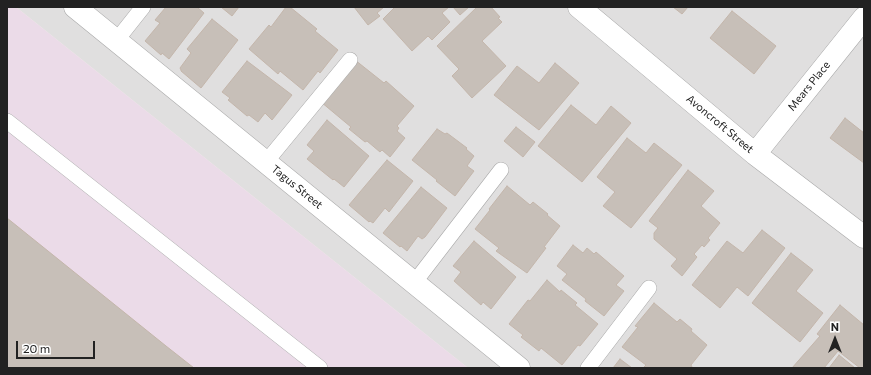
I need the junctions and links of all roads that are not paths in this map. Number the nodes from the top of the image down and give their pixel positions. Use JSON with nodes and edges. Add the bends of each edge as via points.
{"nodes":[{"id":1,"x":75,"y":7,"type":"edge"},
{"id":2,"x":143,"y":7,"type":"edge"},
{"id":3,"x":579,"y":7,"type":"edge"},
{"id":4,"x":864,"y":18,"type":"edge"},
{"id":5,"x":116,"y":41,"type":"junction"},
{"id":6,"x":350,"y":60,"type":"dead end"},
{"id":7,"x":7,"y":121,"type":"edge"},
{"id":8,"x":755,"y":154,"type":"junction"},
{"id":9,"x":266,"y":162,"type":"junction"},
{"id":10,"x":501,"y":170,"type":"dead end"},
{"id":11,"x":864,"y":238,"type":"edge"},
{"id":12,"x":414,"y":283,"type":"junction"},
{"id":13,"x":648,"y":288,"type":"dead end"},
{"id":14,"x":320,"y":368,"type":"edge"},
{"id":15,"x":519,"y":368,"type":"edge"},
{"id":16,"x":588,"y":368,"type":"edge"}],
"edges":[{"from":1,"to":5,"type":"street","name":"Tagus Street"},
{"from":2,"to":5,"type":"lane"},
{"from":3,"to":8,"type":"street","name":"Avoncroft Street"},
{"from":4,"to":8,"type":"street","name":"Mears Place"},
{"from":5,"to":9,"type":"street","name":"Tagus Street"},
{"from":6,"to":9,"type":"lane"},
{"from":7,"to":14,"type":"lane"},
{"from":8,"to":11,"type":"street","name":"Avoncroft Street"},
{"from":9,"to":12,"type":"street","name":"Tagus Street"},
{"from":10,"to":12,"type":"lane"},
{"from":12,"to":15,"type":"street","name":"Tagus Street"},
{"from":13,"to":16,"type":"lane"}]}
